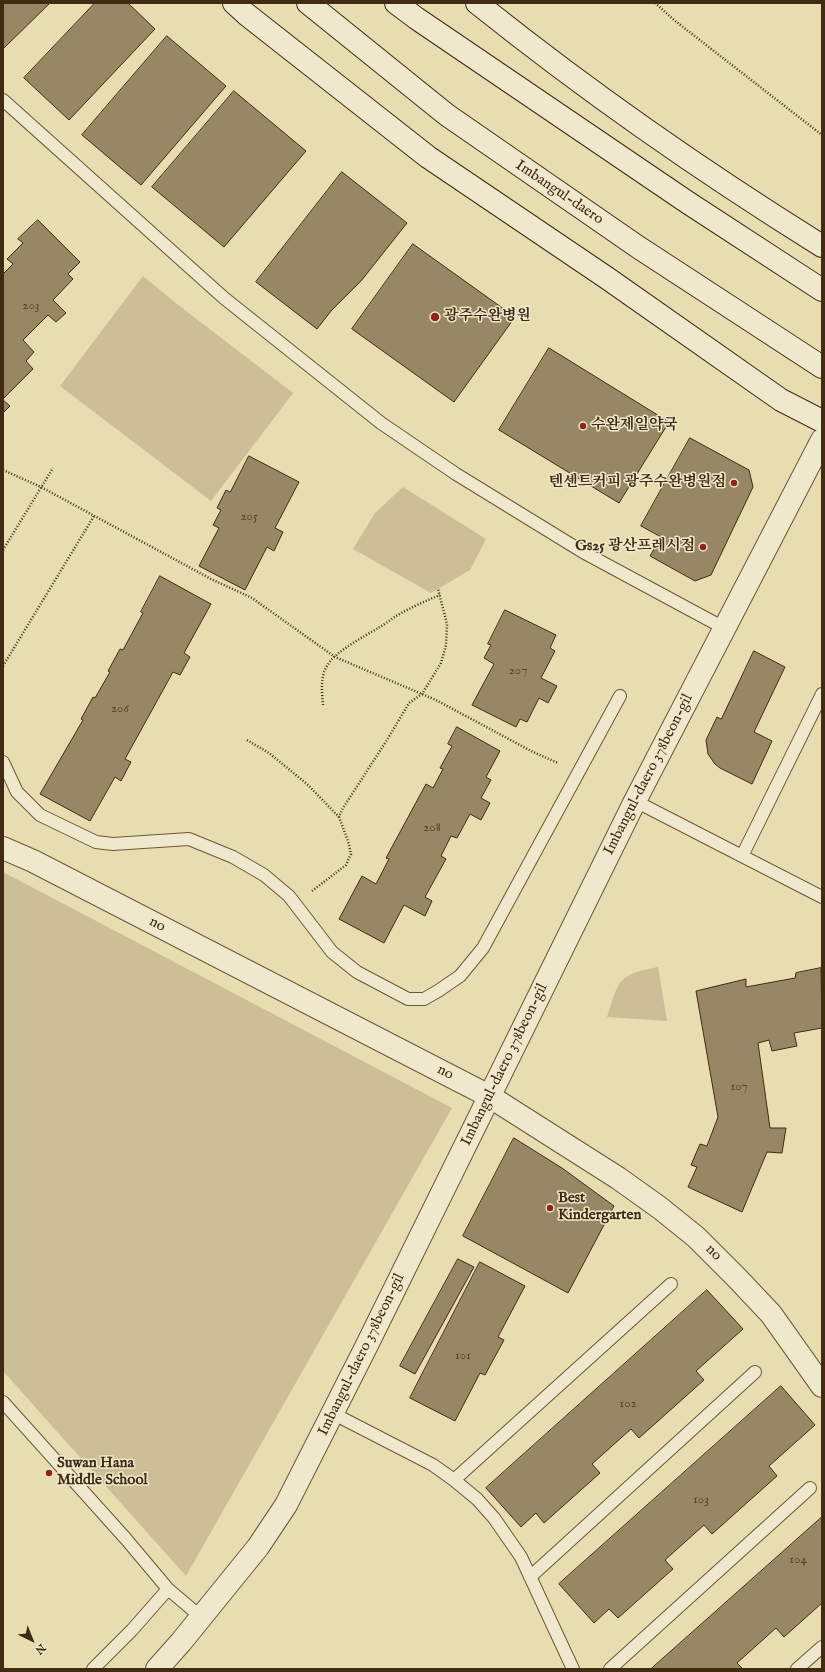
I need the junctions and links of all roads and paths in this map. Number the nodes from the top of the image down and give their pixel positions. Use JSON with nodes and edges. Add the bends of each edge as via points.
{"nodes":[{"id":1,"x":234,"y":3,"type":"edge"},
{"id":2,"x":308,"y":3,"type":"edge"},
{"id":3,"x":396,"y":3,"type":"edge"},
{"id":4,"x":477,"y":3,"type":"edge"},
{"id":5,"x":655,"y":3,"type":"edge"},
{"id":6,"x":3,"y":100,"type":"edge"},
{"id":7,"x":822,"y":135,"type":"edge"},
{"id":8,"x":822,"y":246,"type":"edge"},
{"id":9,"x":822,"y":290,"type":"edge"},
{"id":10,"x":822,"y":367,"type":"edge"},
{"id":11,"x":822,"y":421,"type":"edge"},
{"id":12,"x":822,"y":440,"type":"edge"},
{"id":13,"x":54,"y":468,"type":"dead end"},
{"id":14,"x":3,"y":470,"type":"edge"},
{"id":15,"x":42,"y":488,"type":"junction"},
{"id":16,"x":94,"y":516,"type":"junction"},
{"id":17,"x":3,"y":550,"type":"edge"},
{"id":18,"x":438,"y":589,"type":"dead end"},
{"id":19,"x":440,"y":595,"type":"junction"},
{"id":20,"x":724,"y":628,"type":"junction"},
{"id":21,"x":335,"y":657,"type":"junction"},
{"id":22,"x":3,"y":666,"type":"edge"},
{"id":23,"x":422,"y":694,"type":"junction"},
{"id":24,"x":822,"y":694,"type":"edge"},
{"id":25,"x":620,"y":696,"type":"dead end"},
{"id":26,"x":323,"y":705,"type":"dead end"},
{"id":27,"x":247,"y":740,"type":"dead end"},
{"id":28,"x":3,"y":762,"type":"edge"},
{"id":29,"x":580,"y":772,"type":"junction"},
{"id":30,"x":635,"y":801,"type":"junction"},
{"id":31,"x":339,"y":817,"type":"junction"},
{"id":32,"x":3,"y":848,"type":"edge"},
{"id":33,"x":742,"y":856,"type":"junction"},
{"id":34,"x":822,"y":897,"type":"edge"},
{"id":35,"x":295,"y":903,"type":"junction"},
{"id":36,"x":490,"y":1096,"type":"junction"},
{"id":37,"x":671,"y":1284,"type":"dead end"},
{"id":38,"x":755,"y":1372,"type":"dead end"},
{"id":39,"x":822,"y":1386,"type":"edge"},
{"id":40,"x":3,"y":1402,"type":"edge"},
{"id":41,"x":332,"y":1414,"type":"junction"},
{"id":42,"x":454,"y":1480,"type":"junction"},
{"id":43,"x":810,"y":1488,"type":"dead end"},
{"id":44,"x":530,"y":1577,"type":"junction"},
{"id":45,"x":168,"y":1589,"type":"junction"},
{"id":46,"x":201,"y":1617,"type":"junction"},
{"id":47,"x":822,"y":1647,"type":"edge"},
{"id":48,"x":93,"y":1669,"type":"edge"},
{"id":49,"x":156,"y":1669,"type":"edge"},
{"id":50,"x":573,"y":1669,"type":"edge"},
{"id":51,"x":610,"y":1669,"type":"edge"},
{"id":52,"x":797,"y":1669,"type":"edge"}],
"edges":[{"from":1,"to":11,"type":"street","via":[[428,157],[781,400]]},
{"from":2,"to":10,"type":"street","name":"Imbangul-daero","via":[[447,115],[638,247]]},
{"from":3,"to":9,"type":"street","via":[[680,197]]},
{"from":4,"to":8,"type":"street","via":[[545,58],[743,197]]},
{"from":5,"to":7,"type":"path"},
{"from":6,"to":20,"type":"lane","via":[[224,298],[381,423],[456,474],[583,552]]},
{"from":12,"to":20,"type":"street","name":"Imbangul-daero 378beon-gil"},
{"from":13,"to":15,"type":"path"},
{"from":14,"to":15,"type":"path"},
{"from":15,"to":16,"type":"path"},
{"from":15,"to":17,"type":"path"},
{"from":16,"to":21,"type":"path","via":[[211,579],[252,598]]},
{"from":16,"to":22,"type":"path"},
{"from":18,"to":19,"type":"path"},
{"from":19,"to":21,"type":"path","via":[[417,604],[360,637]]},
{"from":19,"to":23,"type":"path","via":[[447,624],[446,645],[441,663]]},
{"from":20,"to":30,"type":"street","name":"Imbangul-daero 378beon-gil"},
{"from":21,"to":23,"type":"path"},
{"from":21,"to":26,"type":"path","via":[[327,665],[322,680]]},
{"from":23,"to":29,"type":"path","via":[[541,756]]},
{"from":23,"to":31,"type":"path","via":[[409,703]]},
{"from":24,"to":33,"type":"lane"},
{"from":25,"to":29,"type":"lane"},
{"from":27,"to":31,"type":"path","via":[[269,753],[306,784]]},
{"from":28,"to":35,"type":"lane","via":[[17,792],[40,815],[96,842],[113,844],[189,840],[233,857],[264,875]]},
{"from":29,"to":35,"type":"lane","via":[[483,948],[460,976],[424,999],[408,999],[357,972],[332,952]]},
{"from":30,"to":33,"type":"lane"},
{"from":30,"to":36,"type":"street","name":"Imbangul-daero 378beon-gil"},
{"from":31,"to":35,"type":"path","via":[[351,854],[346,865]]},
{"from":32,"to":36,"type":"street","name":"no"},
{"from":33,"to":34,"type":"lane"},
{"from":36,"to":39,"type":"street","name":"no","via":[[618,1178],[696,1236],[771,1314]]},
{"from":36,"to":41,"type":"street","name":"Imbangul-daero 378beon-gil"},
{"from":37,"to":42,"type":"lane"},
{"from":38,"to":44,"type":"lane"},
{"from":40,"to":45,"type":"lane"},
{"from":41,"to":42,"type":"lane","via":[[433,1466]]},
{"from":41,"to":46,"type":"street","name":"Imbangul-daero 378beon-gil","via":[[286,1505],[258,1547]]},
{"from":42,"to":44,"type":"lane","via":[[477,1499],[494,1518],[521,1557]]},
{"from":43,"to":51,"type":"lane"},
{"from":44,"to":50,"type":"lane"},
{"from":45,"to":46,"type":"lane"},
{"from":45,"to":48,"type":"lane"},
{"from":46,"to":49,"type":"street","name":"Imbangul-daero 378beon-gil"},
{"from":47,"to":52,"type":"lane"}]}
